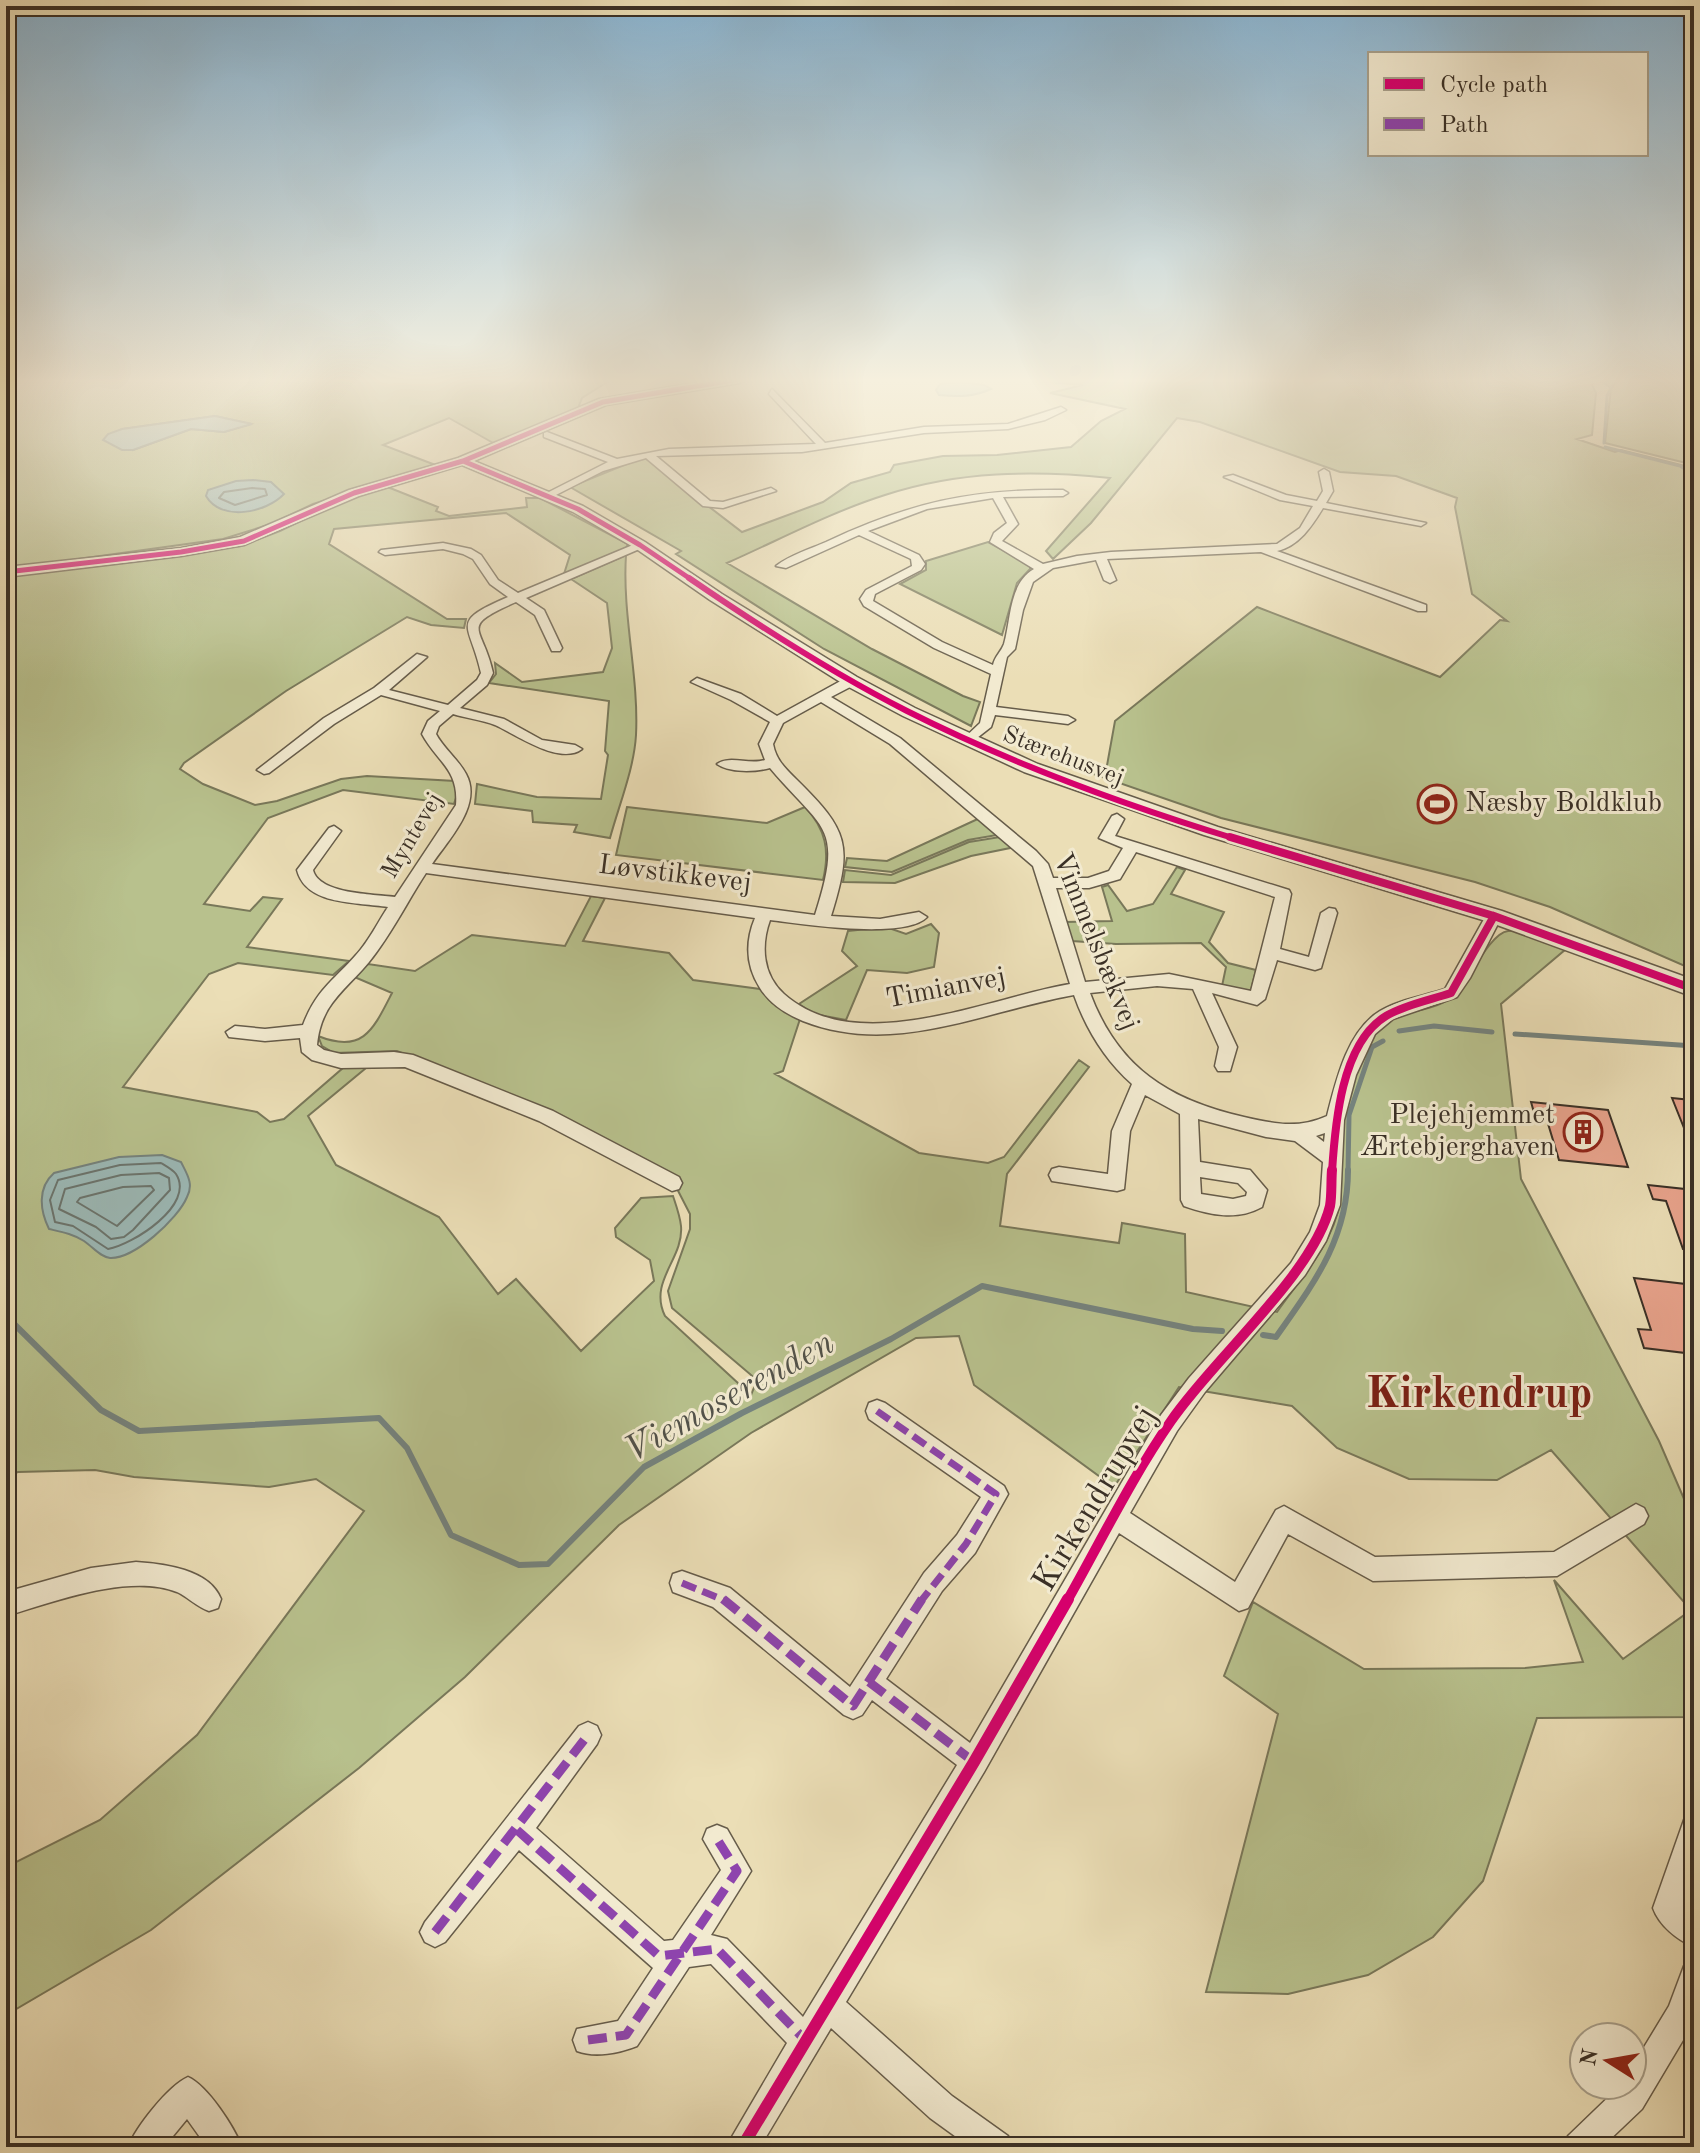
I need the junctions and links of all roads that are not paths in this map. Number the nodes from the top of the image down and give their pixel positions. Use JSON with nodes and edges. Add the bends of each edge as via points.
{"nodes":[{"id":1,"x":400,"y":479,"type":"edge"},
{"id":2,"x":509,"y":479,"type":"edge"},
{"id":3,"x":580,"y":479,"type":"edge"},
{"id":4,"x":678,"y":479,"type":"edge"},
{"id":5,"x":1235,"y":479,"type":"edge"},
{"id":6,"x":1326,"y":479,"type":"edge"},
{"id":7,"x":771,"y":491,"type":"dead end"},
{"id":8,"x":1063,"y":493,"type":"dead end"},
{"id":9,"x":996,"y":494,"type":"junction"},
{"id":10,"x":548,"y":495,"type":"junction"},
{"id":11,"x":1321,"y":503,"type":"junction"},
{"id":12,"x":1421,"y":523,"type":"dead end"},
{"id":13,"x":860,"y":531,"type":"junction"},
{"id":14,"x":640,"y":545,"type":"junction"},
{"id":15,"x":1262,"y":549,"type":"junction"},
{"id":16,"x":385,"y":552,"type":"dead end"},
{"id":17,"x":1101,"y":558,"type":"junction"},
{"id":18,"x":782,"y":566,"type":"dead end"},
{"id":19,"x":1041,"y":568,"type":"junction"},
{"id":20,"x":6,"y":572,"type":"edge"},
{"id":21,"x":1110,"y":580,"type":"dead end"},
{"id":22,"x":516,"y":598,"type":"junction"},
{"id":23,"x":1422,"y":608,"type":"dead end"},
{"id":24,"x":556,"y":648,"type":"dead end"},
{"id":25,"x":421,"y":657,"type":"dead end"},
{"id":26,"x":997,"y":672,"type":"junction"},
{"id":27,"x":851,"y":681,"type":"junction"},
{"id":28,"x":697,"y":682,"type":"dead end"},
{"id":29,"x":379,"y":691,"type":"junction"},
{"id":30,"x":822,"y":697,"type":"junction"},
{"id":31,"x":449,"y":710,"type":"junction"},
{"id":32,"x":989,"y":710,"type":"junction"},
{"id":33,"x":1068,"y":720,"type":"dead end"},
{"id":34,"x":777,"y":721,"type":"junction"},
{"id":35,"x":968,"y":741,"type":"junction"},
{"id":36,"x":575,"y":749,"type":"dead end"},
{"id":37,"x":771,"y":763,"type":"junction"},
{"id":38,"x":724,"y":764,"type":"dead end"},
{"id":39,"x":264,"y":770,"type":"dead end"},
{"id":40,"x":1117,"y":819,"type":"dead end"},
{"id":41,"x":334,"y":831,"type":"dead end"},
{"id":42,"x":1132,"y":846,"type":"junction"},
{"id":43,"x":424,"y":868,"type":"junction"},
{"id":44,"x":1047,"y":883,"type":"junction"},
{"id":45,"x":400,"y":903,"type":"junction"},
{"id":46,"x":765,"y":913,"type":"junction"},
{"id":47,"x":1329,"y":913,"type":"dead end"},
{"id":48,"x":1494,"y":916,"type":"junction"},
{"id":49,"x":919,"y":917,"type":"dead end"},
{"id":50,"x":821,"y":921,"type":"junction"},
{"id":51,"x":1271,"y":953,"type":"junction"},
{"id":52,"x":1200,"y":985,"type":"junction"},
{"id":53,"x":1079,"y":988,"type":"junction"},
{"id":54,"x":1694,"y":989,"type":"edge"},
{"id":55,"x":308,"y":1031,"type":"junction"},
{"id":56,"x":235,"y":1032,"type":"dead end"},
{"id":57,"x":1224,"y":1066,"type":"dead end"},
{"id":58,"x":1141,"y":1083,"type":"junction"},
{"id":59,"x":1189,"y":1110,"type":"junction"},
{"id":60,"x":1335,"y":1120,"type":"junction"},
{"id":61,"x":1298,"y":1133,"type":"junction"},
{"id":62,"x":1333,"y":1159,"type":"junction"},
{"id":63,"x":1190,"y":1168,"type":"dead end"},
{"id":64,"x":1059,"y":1175,"type":"dead end"},
{"id":65,"x":672,"y":1183,"type":"dead end"},
{"id":66,"x":877,"y":1411,"type":"dead end"},
{"id":67,"x":1636,"y":1516,"type":"dead end"},
{"id":68,"x":1115,"y":1517,"type":"junction"},
{"id":69,"x":682,"y":1583,"type":"dead end"},
{"id":70,"x":209,"y":1599,"type":"dead end"},
{"id":71,"x":6,"y":1604,"type":"edge"},
{"id":72,"x":869,"y":1682,"type":"junction"},
{"id":73,"x":588,"y":1735,"type":"dead end"},
{"id":74,"x":974,"y":1762,"type":"junction"},
{"id":75,"x":517,"y":1830,"type":"junction"},
{"id":76,"x":1694,"y":1830,"type":"edge"},
{"id":77,"x":717,"y":1839,"type":"dead end"},
{"id":78,"x":435,"y":1932,"type":"dead end"},
{"id":79,"x":1694,"y":1932,"type":"edge"},
{"id":80,"x":679,"y":1956,"type":"junction"},
{"id":81,"x":1694,"y":1976,"type":"edge"},
{"id":82,"x":826,"y":2004,"type":"junction"},
{"id":83,"x":588,"y":2040,"type":"dead end"},
{"id":84,"x":805,"y":2040,"type":"junction"},
{"id":85,"x":144,"y":2147,"type":"edge"},
{"id":86,"x":226,"y":2147,"type":"edge"},
{"id":87,"x":742,"y":2147,"type":"edge"},
{"id":88,"x":997,"y":2147,"type":"edge"},
{"id":89,"x":1579,"y":2147,"type":"edge"}],
"edges":[{"from":1,"to":20,"type":"street","via":[[354,493],[244,541]]},
{"from":2,"to":10,"type":"street","name":"Stærehusvej"},
{"from":3,"to":10,"type":"street"},
{"from":4,"to":7,"type":"street","via":[[707,504],[723,505]]},
{"from":5,"to":11,"type":"street","via":[[1284,498]]},
{"from":6,"to":11,"type":"street","via":[[1328,491]]},
{"from":8,"to":9,"type":"street"},
{"from":9,"to":13,"type":"street","via":[[911,511]]},
{"from":9,"to":19,"type":"street","via":[[1013,524],[996,542]]},
{"from":10,"to":14,"type":"street","name":"Stærehusvej"},
{"from":11,"to":12,"type":"street"},
{"from":11,"to":15,"type":"street","via":[[1293,540]]},
{"from":13,"to":18,"type":"street"},
{"from":13,"to":26,"type":"street","via":[[915,557],[919,564],[870,592],[868,603],[938,645]]},
{"from":14,"to":22,"type":"street","name":"Myntevej"},
{"from":14,"to":27,"type":"street","name":"Stærehusvej"},
{"from":15,"to":17,"type":"street"},
{"from":15,"to":23,"type":"street"},
{"from":16,"to":22,"type":"street","via":[[443,546],[467,551]]},
{"from":17,"to":19,"type":"street"},
{"from":17,"to":21,"type":"street"},
{"from":19,"to":26,"type":"street","via":[[1027,583],[1009,649]]},
{"from":22,"to":24,"type":"street","via":[[540,613]]},
{"from":22,"to":31,"type":"street","name":"Myntevej","via":[[473,619],[471,628],[487,673]]},
{"from":25,"to":29,"type":"street"},
{"from":26,"to":32,"type":"street"},
{"from":27,"to":30,"type":"street"},
{"from":27,"to":35,"type":"street","name":"Stærehusvej"},
{"from":28,"to":34,"type":"street"},
{"from":29,"to":31,"type":"street"},
{"from":29,"to":39,"type":"street"},
{"from":30,"to":34,"type":"street"},
{"from":30,"to":44,"type":"street","name":"Vimmelsbækvej","via":[[895,741],[1009,834],[1040,864]]},
{"from":31,"to":36,"type":"street","via":[[499,722],[538,744]]},
{"from":31,"to":43,"type":"street","name":"Myntevej","via":[[429,734],[461,774],[463,805]]},
{"from":32,"to":33,"type":"street"},
{"from":32,"to":35,"type":"street","via":[[986,724]]},
{"from":34,"to":37,"type":"street","via":[[766,744]]},
{"from":35,"to":48,"type":"street","name":"Stærehusvej","via":[[1119,801]]},
{"from":37,"to":38,"type":"street"},
{"from":37,"to":50,"type":"street","via":[[822,811],[838,842],[838,867]]},
{"from":40,"to":42,"type":"street","via":[[1106,838]]},
{"from":41,"to":45,"type":"street","via":[[305,870],[313,887]]},
{"from":42,"to":44,"type":"street","via":[[1115,875],[1089,883]]},
{"from":42,"to":51,"type":"street","via":[[1283,894]]},
{"from":43,"to":45,"type":"street","name":"Myntevej"},
{"from":43,"to":46,"type":"street","name":"Løvstikkevej"},
{"from":44,"to":53,"type":"street","name":"Vimmelsbækvej"},
{"from":45,"to":55,"type":"street","name":"Myntevej","via":[[362,959],[344,973]]},
{"from":46,"to":50,"type":"street","name":"Løvstikkevej"},
{"from":46,"to":53,"type":"street","name":"Timianvej","via":[[755,945],[756,965],[768,988],[807,1017],[836,1025],[902,1027]]},
{"from":47,"to":51,"type":"street","via":[[1315,964]]},
{"from":48,"to":54,"type":"street","name":"Stærehusvej"},
{"from":48,"to":60,"type":"street","name":"Kirkendrupvej","via":[[1451,993],[1371,1025],[1347,1075]]},
{"from":49,"to":50,"type":"street","name":"Løvstikkevej","via":[[870,924]]},
{"from":51,"to":52,"type":"street","name":"Timianvej","via":[[1257,999]]},
{"from":52,"to":53,"type":"street","name":"Timianvej","via":[[1178,980]]},
{"from":52,"to":57,"type":"street","via":[[1228,1047]]},
{"from":53,"to":58,"type":"street","name":"Vimmelsbækvej","via":[[1111,1054]]},
{"from":55,"to":56,"type":"street"},
{"from":55,"to":65,"type":"street","via":[[308,1047],[316,1055],[347,1061],[407,1060],[534,1111]]},
{"from":58,"to":59,"type":"street","name":"Vimmelsbækvej"},
{"from":58,"to":64,"type":"street","via":[[1121,1131],[1117,1183]]},
{"from":59,"to":61,"type":"street","name":"Vimmelsbækvej"},
{"from":59,"to":63,"type":"street"},
{"from":60,"to":61,"type":"street"},
{"from":60,"to":62,"type":"street","name":"Kirkendrupvej"},
{"from":61,"to":62,"type":"street","name":"Vimmelsbækvej"},
{"from":62,"to":68,"type":"street","name":"Kirkendrupvej","via":[[1330,1205],[1305,1258],[1169,1423]]},
{"from":66,"to":72,"type":"street","via":[[996,1494]]},
{"from":67,"to":68,"type":"street","via":[[1557,1564],[1373,1569],[1284,1518],[1239,1599]]},
{"from":68,"to":74,"type":"street","name":"Kirkendrupvej"},
{"from":69,"to":72,"type":"street","via":[[721,1597],[853,1706]]},
{"from":70,"to":71,"type":"street","via":[[178,1580],[148,1575],[78,1583]]},
{"from":72,"to":74,"type":"street"},
{"from":73,"to":75,"type":"street"},
{"from":74,"to":82,"type":"street","name":"Kirkendrupvej"},
{"from":75,"to":78,"type":"street"},
{"from":75,"to":80,"type":"street","via":[[659,1956]]},
{"from":76,"to":79,"type":"street","via":[[1667,1908]]},
{"from":77,"to":80,"type":"street","via":[[737,1871]]},
{"from":80,"to":83,"type":"street","via":[[626,2035]]},
{"from":80,"to":84,"type":"street","via":[[717,1949]]},
{"from":81,"to":89,"type":"street","via":[[1681,2014],[1631,2098]]},
{"from":82,"to":84,"type":"street","name":"Kirkendrupvej"},
{"from":82,"to":88,"type":"street","via":[[941,2107]]},
{"from":84,"to":87,"type":"street","name":"Kirkendrupvej"},
{"from":85,"to":86,"type":"street","via":[[188,2093]]}]}
